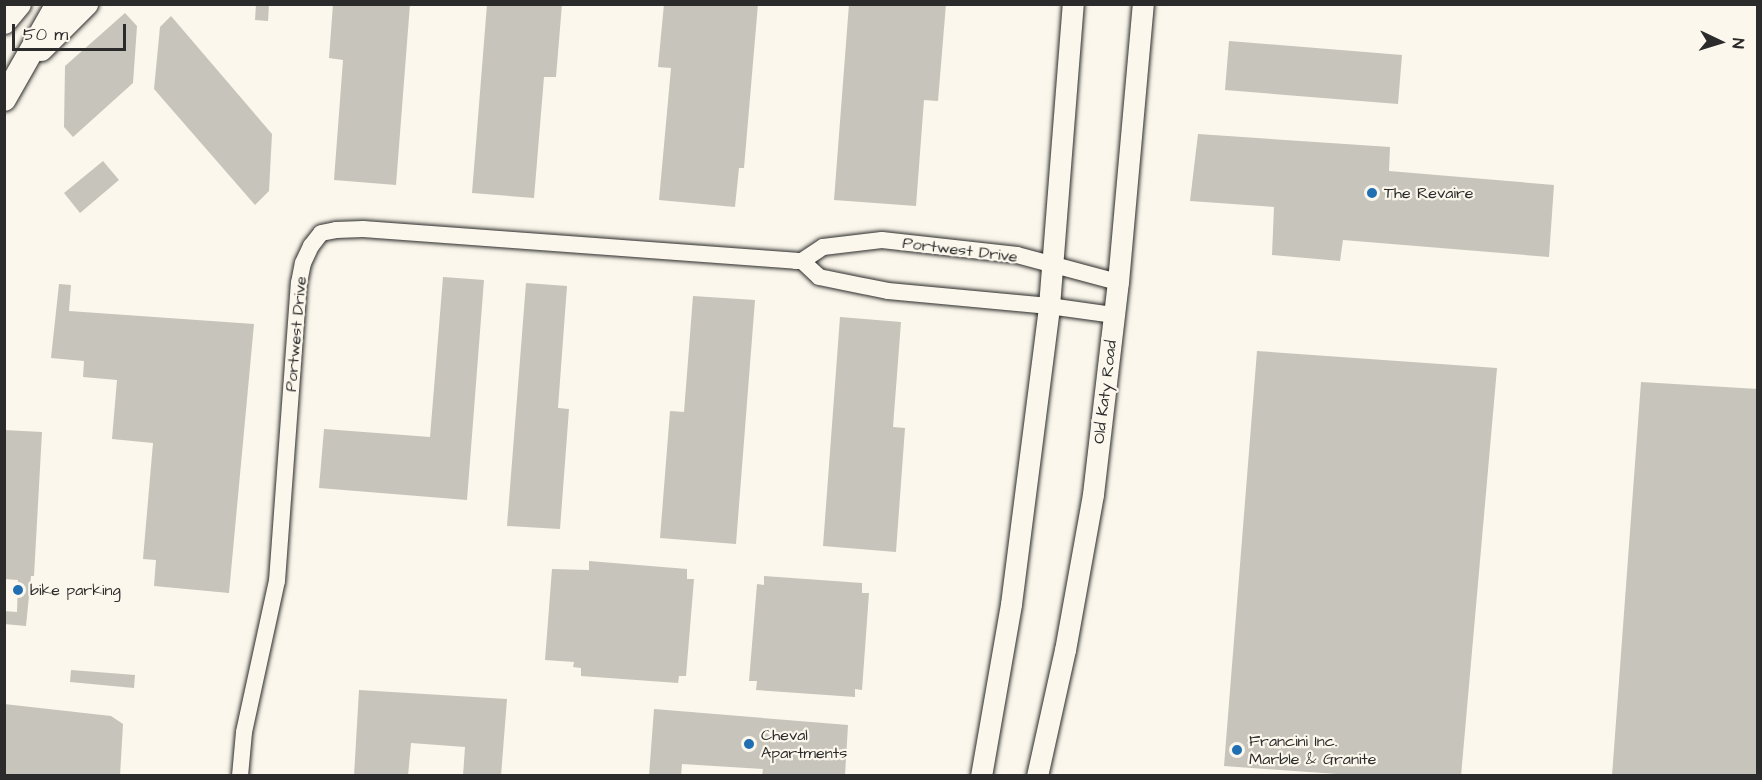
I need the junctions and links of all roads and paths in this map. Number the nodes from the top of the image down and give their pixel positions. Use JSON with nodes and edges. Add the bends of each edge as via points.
{"nodes":[{"id":1,"x":19,"y":4,"type":"edge"},
{"id":2,"x":58,"y":4,"type":"edge"},
{"id":3,"x":86,"y":4,"type":"edge"},
{"id":4,"x":1073,"y":4,"type":"edge"},
{"id":5,"x":1143,"y":4,"type":"edge"},
{"id":6,"x":4,"y":22,"type":"edge"},
{"id":7,"x":25,"y":66,"type":"junction"},
{"id":8,"x":4,"y":99,"type":"edge"},
{"id":9,"x":802,"y":261,"type":"junction"},
{"id":10,"x":1053,"y":266,"type":"junction"},
{"id":11,"x":1118,"y":282,"type":"junction"},
{"id":12,"x":1049,"y":306,"type":"junction"},
{"id":13,"x":1114,"y":315,"type":"junction"},
{"id":14,"x":240,"y":776,"type":"edge"},
{"id":15,"x":981,"y":776,"type":"edge"},
{"id":16,"x":1037,"y":776,"type":"edge"}],
"edges":[{"from":1,"to":6,"type":"highway"},
{"from":2,"to":7,"type":"highway"},
{"from":3,"to":7,"type":"highway"},
{"from":4,"to":10,"type":"main road"},
{"from":5,"to":11,"type":"main road","name":"Old Katy Road"},
{"from":7,"to":8,"type":"highway"},
{"from":9,"to":10,"type":"street","name":"Portwest Drive","via":[[823,247],[882,240],[1017,255]]},
{"from":9,"to":12,"type":"street","via":[[819,277],[888,291]]},
{"from":9,"to":14,"type":"street","name":"Portwest Drive","via":[[363,229],[321,234],[303,263],[299,284],[277,581],[250,701]]},
{"from":10,"to":11,"type":"street","name":"Portwest Drive"},
{"from":10,"to":12,"type":"main road"},
{"from":11,"to":13,"type":"main road","name":"Old Katy Road"},
{"from":12,"to":13,"type":"street"},
{"from":12,"to":15,"type":"main road","via":[[1011,604]]},
{"from":13,"to":16,"type":"main road","name":"Old Katy Road","via":[[1093,494]]}]}
